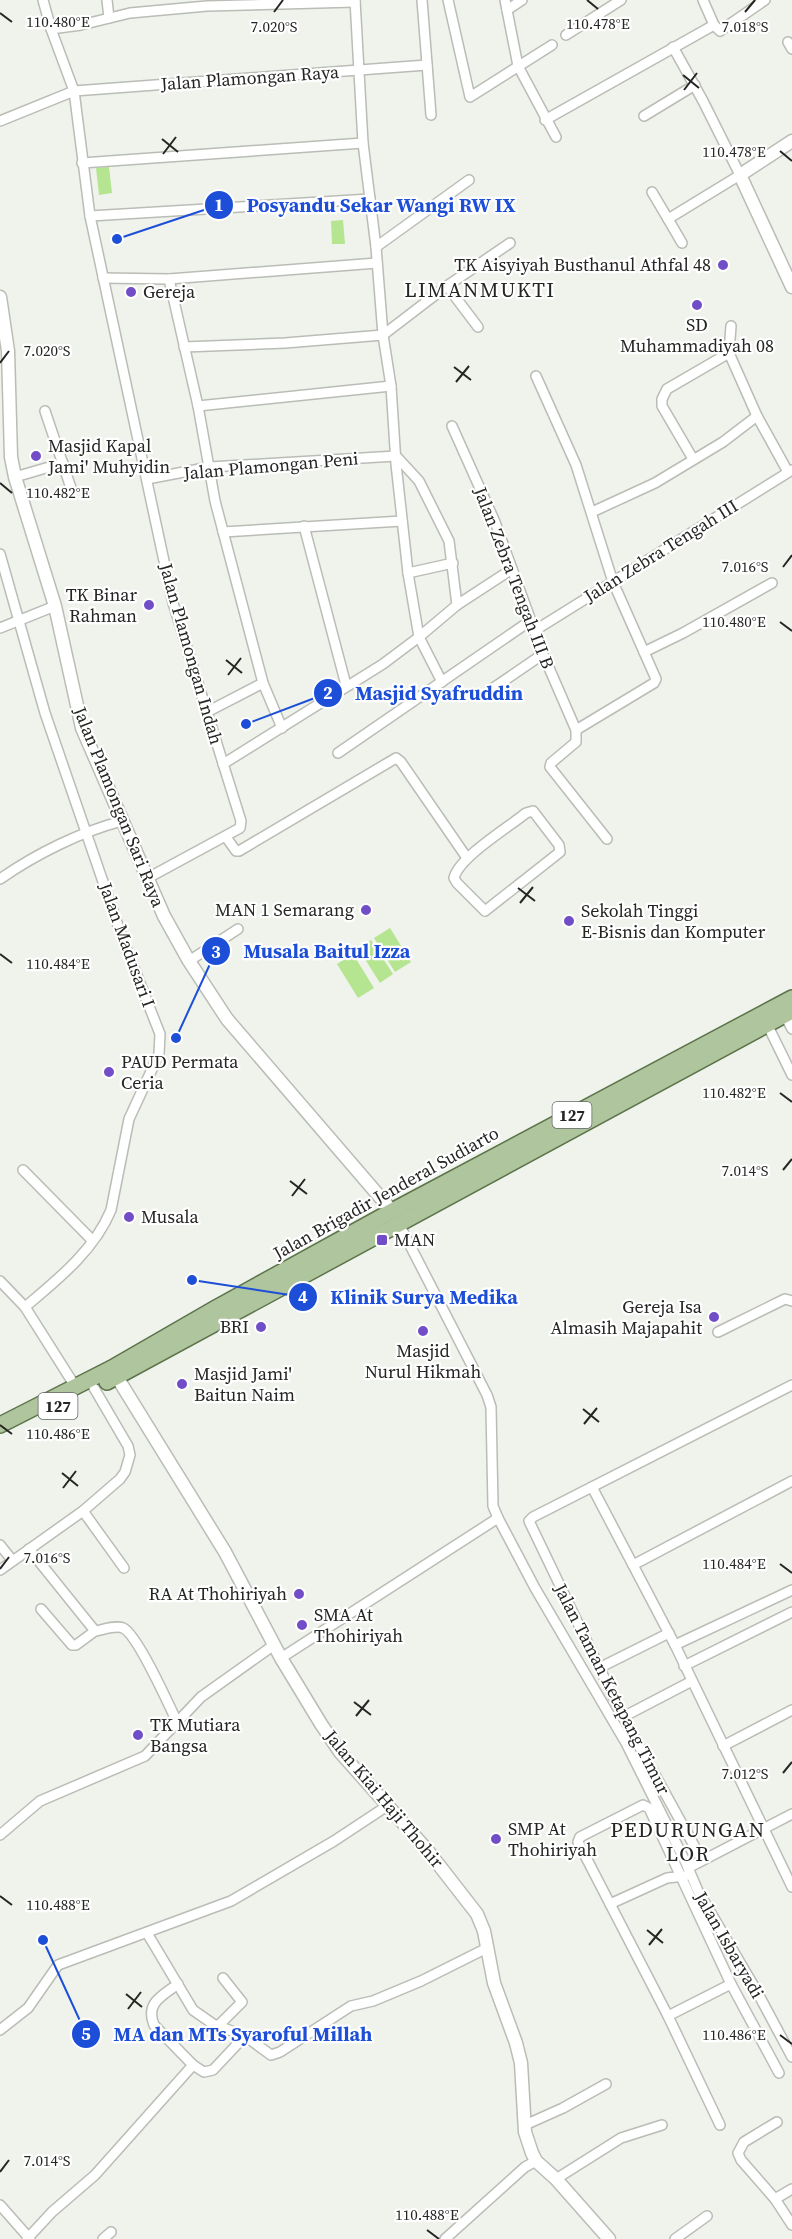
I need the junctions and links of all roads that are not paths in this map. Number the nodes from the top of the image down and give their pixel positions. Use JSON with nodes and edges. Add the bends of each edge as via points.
{"nodes":[{"id":1,"x":43,"y":0,"type":"edge"},
{"id":2,"x":107,"y":0,"type":"edge"},
{"id":3,"x":423,"y":0,"type":"edge"},
{"id":4,"x":448,"y":0,"type":"edge"},
{"id":5,"x":522,"y":0,"type":"edge"},
{"id":6,"x":621,"y":0,"type":"edge"},
{"id":7,"x":703,"y":0,"type":"edge"},
{"id":8,"x":765,"y":0,"type":"edge"},
{"id":9,"x":355,"y":1,"type":"edge"},
{"id":10,"x":506,"y":5,"type":"edge"},
{"id":11,"x":109,"y":18,"type":"junction"},
{"id":12,"x":714,"y":25,"type":"junction"},
{"id":13,"x":51,"y":29,"type":"junction"},
{"id":14,"x":566,"y":35,"type":"dead end"},
{"id":15,"x":552,"y":45,"type":"dead end"},
{"id":16,"x":673,"y":47,"type":"junction"},
{"id":17,"x":427,"y":65,"type":"junction"},
{"id":18,"x":518,"y":66,"type":"junction"},
{"id":19,"x":357,"y":70,"type":"junction"},
{"id":20,"x":694,"y":85,"type":"junction"},
{"id":21,"x":74,"y":91,"type":"junction"},
{"id":22,"x":430,"y":115,"type":"dead end"},
{"id":23,"x":644,"y":117,"type":"dead end"},
{"id":24,"x":545,"y":120,"type":"junction"},
{"id":25,"x":0,"y":121,"type":"edge"},
{"id":26,"x":556,"y":138,"type":"dead end"},
{"id":27,"x":792,"y":141,"type":"edge"},
{"id":28,"x":363,"y":142,"type":"junction"},
{"id":29,"x":82,"y":163,"type":"junction"},
{"id":30,"x":740,"y":175,"type":"junction"},
{"id":31,"x":469,"y":180,"type":"dead end"},
{"id":32,"x":652,"y":192,"type":"dead end"},
{"id":33,"x":370,"y":199,"type":"junction"},
{"id":34,"x":90,"y":216,"type":"junction"},
{"id":35,"x":668,"y":219,"type":"junction"},
{"id":36,"x":510,"y":243,"type":"dead end"},
{"id":37,"x":682,"y":243,"type":"dead end"},
{"id":38,"x":376,"y":247,"type":"junction"},
{"id":39,"x":376,"y":263,"type":"junction"},
{"id":40,"x":104,"y":278,"type":"junction"},
{"id":41,"x":169,"y":279,"type":"junction"},
{"id":42,"x":447,"y":286,"type":"junction"},
{"id":43,"x":792,"y":287,"type":"edge"},
{"id":44,"x":0,"y":297,"type":"edge"},
{"id":45,"x":731,"y":326,"type":"dead end"},
{"id":46,"x":478,"y":327,"type":"dead end"},
{"id":47,"x":383,"y":335,"type":"junction"},
{"id":48,"x":184,"y":347,"type":"junction"},
{"id":49,"x":4,"y":351,"type":"edge"},
{"id":50,"x":729,"y":353,"type":"junction"},
{"id":51,"x":536,"y":376,"type":"dead end"},
{"id":52,"x":391,"y":386,"type":"junction"},
{"id":53,"x":198,"y":406,"type":"junction"},
{"id":54,"x":45,"y":411,"type":"dead end"},
{"id":55,"x":757,"y":416,"type":"junction"},
{"id":56,"x":452,"y":426,"type":"dead end"},
{"id":57,"x":396,"y":456,"type":"junction"},
{"id":58,"x":6,"y":458,"type":"edge"},
{"id":59,"x":693,"y":459,"type":"junction"},
{"id":60,"x":63,"y":463,"type":"junction"},
{"id":61,"x":210,"y":467,"type":"junction"},
{"id":62,"x":790,"y":471,"type":"edge"},
{"id":63,"x":15,"y":477,"type":"junction"},
{"id":64,"x":147,"y":479,"type":"junction"},
{"id":65,"x":71,"y":488,"type":"dead end"},
{"id":66,"x":592,"y":513,"type":"junction"},
{"id":67,"x":402,"y":521,"type":"junction"},
{"id":68,"x":304,"y":526,"type":"junction"},
{"id":69,"x":223,"y":532,"type":"junction"},
{"id":70,"x":0,"y":554,"type":"edge"},
{"id":71,"x":453,"y":563,"type":"junction"},
{"id":72,"x":513,"y":569,"type":"junction"},
{"id":73,"x":408,"y":573,"type":"junction"},
{"id":74,"x":613,"y":582,"type":"junction"},
{"id":75,"x":772,"y":583,"type":"dead end"},
{"id":76,"x":457,"y":605,"type":"junction"},
{"id":77,"x":55,"y":606,"type":"junction"},
{"id":78,"x":19,"y":619,"type":"junction"},
{"id":79,"x":530,"y":621,"type":"junction"},
{"id":80,"x":0,"y":628,"type":"edge"},
{"id":81,"x":534,"y":631,"type":"junction"},
{"id":82,"x":419,"y":637,"type":"junction"},
{"id":83,"x":644,"y":652,"type":"junction"},
{"id":84,"x":543,"y":654,"type":"junction"},
{"id":85,"x":442,"y":682,"type":"junction"},
{"id":86,"x":263,"y":683,"type":"junction"},
{"id":87,"x":346,"y":685,"type":"junction"},
{"id":88,"x":489,"y":691,"type":"dead end"},
{"id":89,"x":207,"y":712,"type":"junction"},
{"id":90,"x":282,"y":728,"type":"junction"},
{"id":91,"x":576,"y":730,"type":"junction"},
{"id":92,"x":338,"y":753,"type":"dead end"},
{"id":93,"x":223,"y":764,"type":"junction"},
{"id":94,"x":122,"y":821,"type":"junction"},
{"id":95,"x":87,"y":834,"type":"junction"},
{"id":96,"x":226,"y":837,"type":"junction"},
{"id":97,"x":607,"y":839,"type":"dead end"},
{"id":98,"x":467,"y":858,"type":"junction"},
{"id":99,"x":0,"y":879,"type":"edge"},
{"id":100,"x":146,"y":879,"type":"junction"},
{"id":101,"x":238,"y":929,"type":"dead end"},
{"id":102,"x":189,"y":961,"type":"junction"},
{"id":103,"x":787,"y":1007,"type":"edge"},
{"id":104,"x":764,"y":1019,"type":"junction"},
{"id":105,"x":792,"y":1029,"type":"edge"},
{"id":106,"x":791,"y":1069,"type":"edge"},
{"id":107,"x":23,"y":1170,"type":"dead end"},
{"id":108,"x":395,"y":1217,"type":"junction"},
{"id":109,"x":92,"y":1240,"type":"junction"},
{"id":110,"x":0,"y":1281,"type":"edge"},
{"id":111,"x":792,"y":1301,"type":"edge"},
{"id":112,"x":25,"y":1307,"type":"junction"},
{"id":113,"x":718,"y":1332,"type":"dead end"},
{"id":114,"x":114,"y":1372,"type":"junction"},
{"id":115,"x":792,"y":1385,"type":"edge"},
{"id":116,"x":75,"y":1386,"type":"junction"},
{"id":117,"x":94,"y":1388,"type":"junction"},
{"id":118,"x":0,"y":1425,"type":"edge"},
{"id":119,"x":0,"y":1436,"type":"edge"},
{"id":120,"x":792,"y":1481,"type":"edge"},
{"id":121,"x":592,"y":1487,"type":"junction"},
{"id":122,"x":83,"y":1511,"type":"junction"},
{"id":123,"x":498,"y":1518,"type":"junction"},
{"id":124,"x":0,"y":1545,"type":"edge"},
{"id":125,"x":29,"y":1549,"type":"junction"},
{"id":126,"x":12,"y":1560,"type":"junction"},
{"id":127,"x":633,"y":1565,"type":"junction"},
{"id":128,"x":124,"y":1568,"type":"dead end"},
{"id":129,"x":0,"y":1570,"type":"edge"},
{"id":130,"x":792,"y":1590,"type":"edge"},
{"id":131,"x":782,"y":1594,"type":"junction"},
{"id":132,"x":41,"y":1609,"type":"dead end"},
{"id":133,"x":791,"y":1612,"type":"edge"},
{"id":134,"x":95,"y":1631,"type":"junction"},
{"id":135,"x":669,"y":1633,"type":"junction"},
{"id":136,"x":274,"y":1645,"type":"junction"},
{"id":137,"x":675,"y":1645,"type":"junction"},
{"id":138,"x":281,"y":1658,"type":"junction"},
{"id":139,"x":684,"y":1666,"type":"junction"},
{"id":140,"x":599,"y":1668,"type":"junction"},
{"id":141,"x":692,"y":1681,"type":"junction"},
{"id":142,"x":792,"y":1710,"type":"edge"},
{"id":143,"x":623,"y":1717,"type":"junction"},
{"id":144,"x":177,"y":1722,"type":"junction"},
{"id":145,"x":723,"y":1746,"type":"junction"},
{"id":146,"x":387,"y":1806,"type":"junction"},
{"id":147,"x":792,"y":1814,"type":"edge"},
{"id":148,"x":763,"y":1828,"type":"junction"},
{"id":149,"x":0,"y":1835,"type":"edge"},
{"id":150,"x":702,"y":1860,"type":"junction"},
{"id":151,"x":675,"y":1868,"type":"junction"},
{"id":152,"x":689,"y":1868,"type":"junction"},
{"id":153,"x":667,"y":1878,"type":"junction"},
{"id":154,"x":680,"y":1878,"type":"junction"},
{"id":155,"x":792,"y":1887,"type":"edge"},
{"id":156,"x":610,"y":1904,"type":"junction"},
{"id":157,"x":147,"y":1934,"type":"junction"},
{"id":158,"x":488,"y":1948,"type":"junction"},
{"id":159,"x":224,"y":1978,"type":"dead end"},
{"id":160,"x":178,"y":1984,"type":"junction"},
{"id":161,"x":731,"y":1984,"type":"junction"},
{"id":162,"x":668,"y":2016,"type":"junction"},
{"id":163,"x":218,"y":2026,"type":"junction"},
{"id":164,"x":0,"y":2030,"type":"edge"},
{"id":165,"x":245,"y":2036,"type":"junction"},
{"id":166,"x":792,"y":2057,"type":"edge"},
{"id":167,"x":193,"y":2065,"type":"junction"},
{"id":168,"x":779,"y":2073,"type":"dead end"},
{"id":169,"x":606,"y":2085,"type":"dead end"},
{"id":170,"x":777,"y":2122,"type":"dead end"},
{"id":171,"x":525,"y":2125,"type":"junction"},
{"id":172,"x":662,"y":2125,"type":"dead end"},
{"id":173,"x":720,"y":2125,"type":"dead end"},
{"id":174,"x":536,"y":2160,"type":"junction"},
{"id":175,"x":556,"y":2179,"type":"junction"},
{"id":176,"x":792,"y":2189,"type":"edge"},
{"id":177,"x":775,"y":2199,"type":"junction"},
{"id":178,"x":0,"y":2205,"type":"edge"},
{"id":179,"x":707,"y":2216,"type":"dead end"},
{"id":180,"x":792,"y":2225,"type":"edge"},
{"id":181,"x":111,"y":2232,"type":"dead end"},
{"id":182,"x":28,"y":2238,"type":"edge"},
{"id":183,"x":103,"y":2239,"type":"edge"},
{"id":184,"x":445,"y":2239,"type":"edge"},
{"id":185,"x":609,"y":2239,"type":"edge"},
{"id":186,"x":675,"y":2239,"type":"edge"}],
"edges":[{"from":1,"to":13,"type":"street","name":"Jalan Plamongan Indah"},
{"from":2,"to":11,"type":"street"},
{"from":3,"to":17,"type":"street"},
{"from":4,"to":18,"type":"street","via":[[470,97]]},
{"from":5,"to":10,"type":"street"},
{"from":6,"to":14,"type":"street"},
{"from":7,"to":12,"type":"street"},
{"from":8,"to":12,"type":"street","via":[[720,31]]},
{"from":9,"to":11,"type":"street","via":[[207,6]]},
{"from":9,"to":19,"type":"street"},
{"from":10,"to":18,"type":"street"},
{"from":11,"to":13,"type":"street"},
{"from":12,"to":16,"type":"street"},
{"from":13,"to":21,"type":"street","name":"Jalan Plamongan Indah"},
{"from":15,"to":18,"type":"street"},
{"from":16,"to":20,"type":"street"},
{"from":16,"to":24,"type":"street"},
{"from":17,"to":19,"type":"street","name":"Jalan Plamongan Raya"},
{"from":17,"to":22,"type":"street"},
{"from":18,"to":24,"type":"street"},
{"from":19,"to":21,"type":"street","name":"Jalan Plamongan Raya"},
{"from":19,"to":28,"type":"street"},
{"from":20,"to":23,"type":"street"},
{"from":20,"to":30,"type":"street"},
{"from":21,"to":25,"type":"street","name":"Jalan Plamongan Raya"},
{"from":21,"to":29,"type":"street","name":"Jalan Plamongan Indah"},
{"from":24,"to":26,"type":"street"},
{"from":27,"to":30,"type":"street"},
{"from":28,"to":29,"type":"street"},
{"from":28,"to":33,"type":"street"},
{"from":29,"to":34,"type":"street","name":"Jalan Plamongan Indah"},
{"from":30,"to":35,"type":"street"},
{"from":30,"to":43,"type":"street"},
{"from":31,"to":38,"type":"street"},
{"from":32,"to":35,"type":"street"},
{"from":33,"to":34,"type":"street"},
{"from":33,"to":38,"type":"street"},
{"from":34,"to":40,"type":"street","name":"Jalan Plamongan Indah"},
{"from":35,"to":37,"type":"street"},
{"from":36,"to":42,"type":"street"},
{"from":38,"to":39,"type":"street"},
{"from":39,"to":41,"type":"street"},
{"from":39,"to":47,"type":"street"},
{"from":40,"to":41,"type":"street"},
{"from":40,"to":64,"type":"street","name":"Jalan Plamongan Indah"},
{"from":41,"to":48,"type":"street"},
{"from":42,"to":46,"type":"street"},
{"from":42,"to":47,"type":"street"},
{"from":44,"to":49,"type":"street","name":"Jalan Plamongan Sari Raya"},
{"from":45,"to":50,"type":"street"},
{"from":47,"to":48,"type":"street"},
{"from":47,"to":52,"type":"street"},
{"from":48,"to":53,"type":"street"},
{"from":49,"to":58,"type":"street","name":"Jalan Plamongan Sari Raya"},
{"from":50,"to":55,"type":"street","name":"Jalan Zebra Tengah III"},
{"from":50,"to":59,"type":"street","via":[[667,389],[662,399],[662,406]]},
{"from":51,"to":66,"type":"street","via":[[576,465]]},
{"from":52,"to":53,"type":"street"},
{"from":52,"to":57,"type":"street"},
{"from":53,"to":61,"type":"street"},
{"from":54,"to":60,"type":"street"},
{"from":55,"to":59,"type":"street"},
{"from":55,"to":62,"type":"street","name":"Jalan Zebra Tengah III"},
{"from":56,"to":72,"type":"street","name":"Jalan Zebra Tengah III B"},
{"from":57,"to":61,"type":"street","name":"Jalan Plamongan Peni"},
{"from":57,"to":67,"type":"street"},
{"from":57,"to":71,"type":"street","via":[[418,481],[449,541]]},
{"from":58,"to":63,"type":"street","name":"Jalan Plamongan Sari Raya"},
{"from":59,"to":66,"type":"street","via":[[655,483]]},
{"from":60,"to":63,"type":"street"},
{"from":60,"to":65,"type":"street"},
{"from":61,"to":64,"type":"street","name":"Jalan Plamongan Peni"},
{"from":61,"to":69,"type":"street"},
{"from":62,"to":74,"type":"street","name":"Jalan Zebra Tengah III"},
{"from":63,"to":77,"type":"street","name":"Jalan Plamongan Sari Raya"},
{"from":64,"to":89,"type":"street","name":"Jalan Plamongan Indah","via":[[177,621]]},
{"from":66,"to":74,"type":"street"},
{"from":67,"to":68,"type":"street"},
{"from":67,"to":73,"type":"street"},
{"from":68,"to":69,"type":"street"},
{"from":68,"to":87,"type":"street"},
{"from":69,"to":86,"type":"street"},
{"from":70,"to":78,"type":"street","name":"Jalan Madusari I"},
{"from":71,"to":73,"type":"street"},
{"from":71,"to":76,"type":"street"},
{"from":72,"to":76,"type":"street"},
{"from":72,"to":79,"type":"street","name":"Jalan Zebra Tengah III B"},
{"from":73,"to":82,"type":"street"},
{"from":74,"to":81,"type":"street","name":"Jalan Zebra Tengah III"},
{"from":74,"to":83,"type":"street"},
{"from":75,"to":83,"type":"street"},
{"from":76,"to":82,"type":"street"},
{"from":77,"to":78,"type":"street"},
{"from":77,"to":94,"type":"street","name":"Jalan Plamongan Sari Raya","via":[[82,728]]},
{"from":78,"to":80,"type":"street"},
{"from":78,"to":95,"type":"street","name":"Jalan Madusari I","via":[[45,713]]},
{"from":79,"to":81,"type":"street","name":"Jalan Zebra Tengah III B"},
{"from":79,"to":85,"type":"street"},
{"from":81,"to":84,"type":"street","name":"Jalan Zebra Tengah III B"},
{"from":82,"to":85,"type":"street"},
{"from":82,"to":87,"type":"street"},
{"from":83,"to":91,"type":"street","via":[[656,676],[654,683]]},
{"from":84,"to":88,"type":"street"},
{"from":84,"to":91,"type":"street","name":"Jalan Zebra Tengah III B"},
{"from":85,"to":92,"type":"street"},
{"from":86,"to":89,"type":"street"},
{"from":86,"to":90,"type":"street"},
{"from":87,"to":90,"type":"street"},
{"from":89,"to":93,"type":"street","name":"Jalan Plamongan Indah"},
{"from":90,"to":93,"type":"street"},
{"from":91,"to":97,"type":"street","via":[[576,742],[550,767]]},
{"from":93,"to":96,"type":"street","name":"Jalan Plamongan Indah","via":[[241,821],[240,828]]},
{"from":94,"to":95,"type":"street"},
{"from":94,"to":100,"type":"street","name":"Jalan Plamongan Sari Raya"},
{"from":95,"to":99,"type":"street","via":[[49,850]]},
{"from":95,"to":109,"type":"street","name":"Jalan Madusari I","via":[[161,1043],[129,1119],[111,1210]]},
{"from":96,"to":98,"type":"street","via":[[239,851],[396,758]]},
{"from":96,"to":100,"type":"street"},
{"from":98,"to":98,"type":"street","via":[[530,812],[535,813],[560,850],[486,911],[455,880]]},
{"from":100,"to":102,"type":"street","name":"Jalan Plamongan Sari Raya"},
{"from":101,"to":102,"type":"street"},
{"from":102,"to":108,"type":"street","name":"Jalan Plamongan Sari Raya","via":[[239,1035]]},
{"from":103,"to":104,"type":"main road","name":"Jalan Brigadir Jenderal Sudiarto","number":"127"},
{"from":103,"to":105,"type":"street"},
{"from":104,"to":106,"type":"street"},
{"from":104,"to":108,"type":"main road","name":"Jalan Brigadir Jenderal Sudiarto","number":"127","via":[[692,1067]]},
{"from":107,"to":109,"type":"street"},
{"from":108,"to":114,"type":"main road","name":"Jalan Brigadir Jenderal Sudiarto","number":"127"},
{"from":108,"to":123,"type":"street","name":"Jalan Isbaryadi","via":[[483,1386],[490,1407],[493,1499]]},
{"from":109,"to":112,"type":"street","name":"Jalan Madusari I","via":[[71,1268]]},
{"from":110,"to":112,"type":"street"},
{"from":111,"to":113,"type":"street","via":[[785,1299]]},
{"from":112,"to":116,"type":"street"},
{"from":114,"to":116,"type":"main road","name":"Jalan Brigadir Jenderal Sudiarto","number":"127"},
{"from":114,"to":117,"type":"main road","name":"Jalan Brigadir Jenderal Sudiarto","number":"127"},
{"from":114,"to":136,"type":"street","name":"Jalan Kiai Haji Thohir","via":[[225,1552]]},
{"from":115,"to":121,"type":"street"},
{"from":116,"to":118,"type":"main road","name":"Jalan Brigadir Jenderal Sudiarto","number":"127"},
{"from":117,"to":119,"type":"main road","name":"Jalan Brigadir Jenderal Sudiarto","number":"127"},
{"from":117,"to":122,"type":"street","via":[[130,1455],[123,1476]]},
{"from":120,"to":127,"type":"street"},
{"from":121,"to":127,"type":"street"},
{"from":121,"to":140,"type":"street","name":"Jalan Taman Ketapang Timur","via":[[533,1517],[530,1523]]},
{"from":122,"to":125,"type":"street"},
{"from":122,"to":128,"type":"street"},
{"from":123,"to":138,"type":"street"},
{"from":123,"to":152,"type":"street","name":"Jalan Isbaryadi","via":[[626,1743]]},
{"from":124,"to":126,"type":"street"},
{"from":125,"to":126,"type":"street"},
{"from":125,"to":134,"type":"street"},
{"from":126,"to":129,"type":"street"},
{"from":127,"to":135,"type":"street"},
{"from":130,"to":131,"type":"street"},
{"from":131,"to":133,"type":"street"},
{"from":131,"to":137,"type":"street"},
{"from":132,"to":134,"type":"street","via":[[72,1645]]},
{"from":133,"to":139,"type":"street"},
{"from":134,"to":144,"type":"street","via":[[125,1629],[146,1659]]},
{"from":135,"to":137,"type":"street"},
{"from":135,"to":140,"type":"street"},
{"from":136,"to":138,"type":"street","name":"Jalan Kiai Haji Thohir"},
{"from":136,"to":144,"type":"street","via":[[209,1691]]},
{"from":137,"to":139,"type":"street"},
{"from":138,"to":146,"type":"street","name":"Jalan Kiai Haji Thohir","via":[[340,1752]]},
{"from":139,"to":141,"type":"street"},
{"from":140,"to":143,"type":"street","name":"Jalan Taman Ketapang Timur"},
{"from":141,"to":143,"type":"street"},
{"from":141,"to":145,"type":"street"},
{"from":142,"to":145,"type":"street"},
{"from":143,"to":150,"type":"street","name":"Jalan Taman Ketapang Timur"},
{"from":144,"to":149,"type":"street","via":[[144,1756],[40,1801]]},
{"from":145,"to":148,"type":"street"},
{"from":146,"to":157,"type":"street","via":[[231,1901]]},
{"from":146,"to":158,"type":"street","name":"Jalan Kiai Haji Thohir","via":[[466,1898],[480,1921]]},
{"from":147,"to":148,"type":"street"},
{"from":148,"to":150,"type":"street"},
{"from":148,"to":155,"type":"street"},
{"from":150,"to":152,"type":"street"},
{"from":151,"to":152,"type":"street"},
{"from":151,"to":153,"type":"street"},
{"from":151,"to":154,"type":"street"},
{"from":151,"to":156,"type":"street","via":[[644,1805],[580,1837],[578,1842]]},
{"from":152,"to":154,"type":"street"},
{"from":152,"to":166,"type":"street","name":"Jalan Isbaryadi","via":[[698,1891]]},
{"from":153,"to":154,"type":"street"},
{"from":153,"to":156,"type":"street"},
{"from":154,"to":161,"type":"street"},
{"from":156,"to":162,"type":"street"},
{"from":157,"to":160,"type":"street"},
{"from":157,"to":164,"type":"street","via":[[58,1965],[28,2008]]},
{"from":158,"to":165,"type":"street","via":[[422,1982],[351,2006],[280,2052],[271,2055]]},
{"from":158,"to":171,"type":"street","name":"Jalan Kiai Haji Thohir","via":[[494,1983],[521,2063]]},
{"from":159,"to":163,"type":"street","via":[[242,2002]]},
{"from":160,"to":163,"type":"street","via":[[193,2010]]},
{"from":160,"to":167,"type":"street","via":[[156,2000],[151,2017],[154,2025]]},
{"from":161,"to":162,"type":"street"},
{"from":161,"to":168,"type":"street"},
{"from":162,"to":173,"type":"street"},
{"from":163,"to":165,"type":"street"},
{"from":165,"to":167,"type":"street","via":[[213,2070],[204,2072]]},
{"from":167,"to":182,"type":"street","via":[[95,2175]]},
{"from":169,"to":171,"type":"street"},
{"from":170,"to":177,"type":"street","via":[[744,2142],[738,2153]]},
{"from":171,"to":174,"type":"street","name":"Jalan Kiai Haji Thohir"},
{"from":172,"to":175,"type":"street","via":[[621,2138]]},
{"from":174,"to":175,"type":"street","name":"Jalan Kiai Haji Thohir"},
{"from":174,"to":184,"type":"street"},
{"from":175,"to":185,"type":"street","name":"Jalan Kiai Haji Thohir"},
{"from":176,"to":177,"type":"street"},
{"from":177,"to":180,"type":"street"},
{"from":178,"to":182,"type":"street"},
{"from":179,"to":186,"type":"street"},
{"from":181,"to":183,"type":"street"}]}
